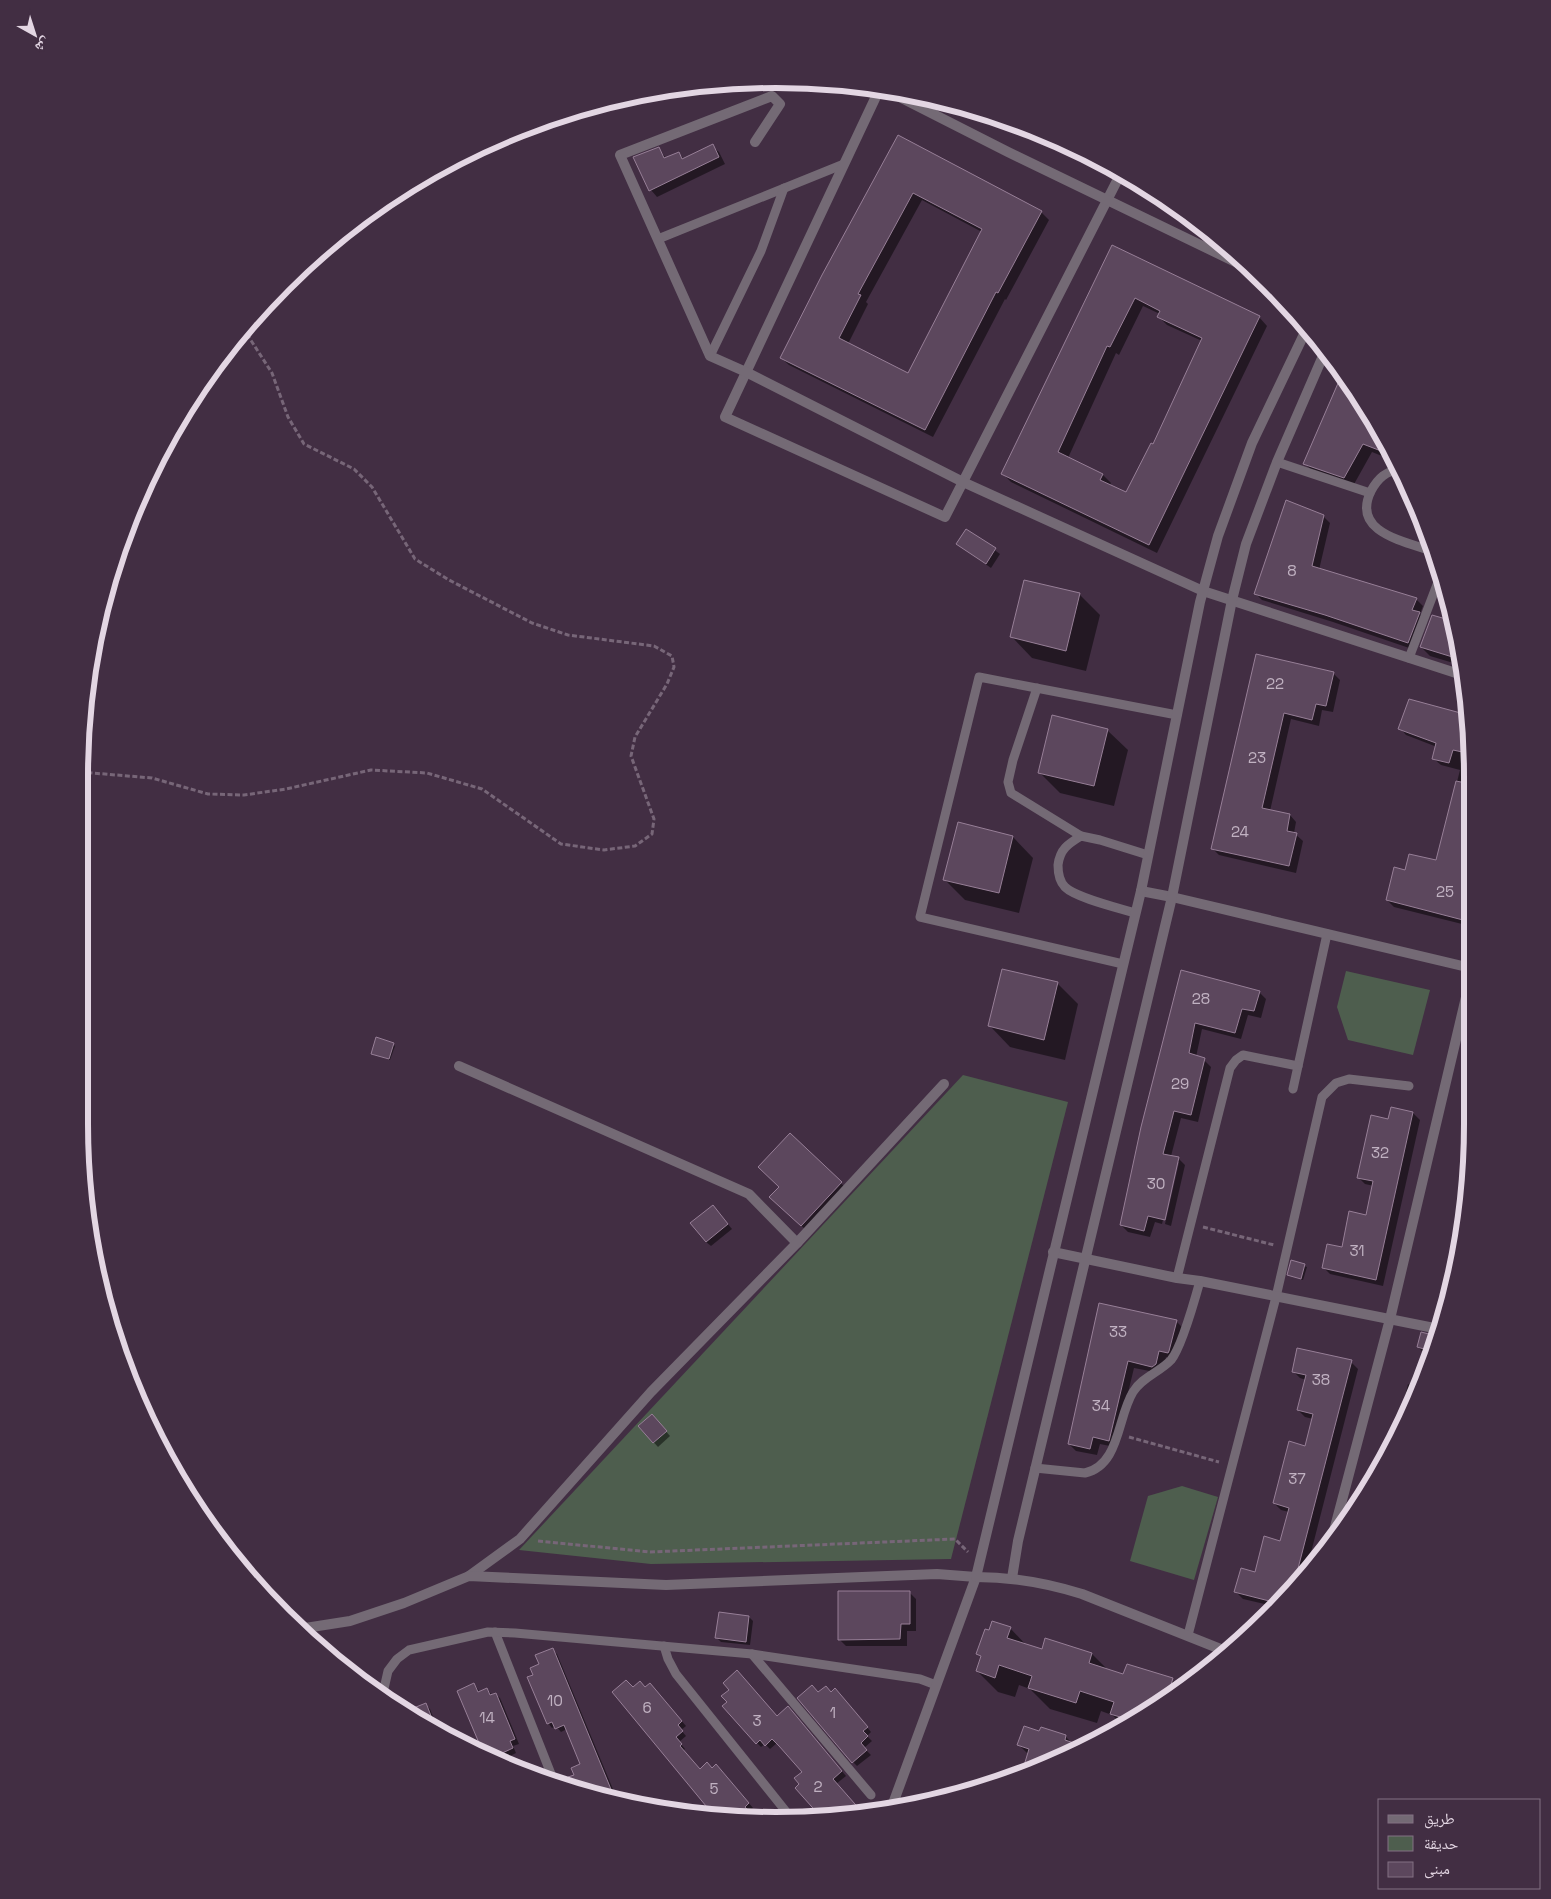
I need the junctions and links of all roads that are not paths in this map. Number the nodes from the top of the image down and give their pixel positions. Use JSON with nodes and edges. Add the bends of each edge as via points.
{"nodes":[{"id":1,"x":877,"y":95,"type":"edge"},
{"id":2,"x":906,"y":100,"type":"edge"},
{"id":3,"x":755,"y":142,"type":"dead end"},
{"id":4,"x":844,"y":164,"type":"junction"},
{"id":5,"x":1118,"y":179,"type":"edge"},
{"id":6,"x":784,"y":188,"type":"junction"},
{"id":7,"x":1107,"y":200,"type":"junction"},
{"id":8,"x":658,"y":239,"type":"junction"},
{"id":9,"x":1231,"y":260,"type":"edge"},
{"id":10,"x":1304,"y":335,"type":"edge"},
{"id":11,"x":710,"y":356,"type":"junction"},
{"id":12,"x":1322,"y":358,"type":"edge"},
{"id":13,"x":746,"y":372,"type":"junction"},
{"id":14,"x":1277,"y":462,"type":"junction"},
{"id":15,"x":1392,"y":470,"type":"edge"},
{"id":16,"x":963,"y":482,"type":"junction"},
{"id":17,"x":1370,"y":493,"type":"junction"},
{"id":18,"x":1425,"y":548,"type":"edge"},
{"id":19,"x":1437,"y":586,"type":"edge"},
{"id":20,"x":1203,"y":591,"type":"junction"},
{"id":21,"x":1232,"y":600,"type":"junction"},
{"id":22,"x":1409,"y":658,"type":"junction"},
{"id":23,"x":1456,"y":673,"type":"edge"},
{"id":24,"x":1037,"y":688,"type":"junction"},
{"id":25,"x":1177,"y":715,"type":"junction"},
{"id":26,"x":1081,"y":836,"type":"junction"},
{"id":27,"x":1148,"y":855,"type":"junction"},
{"id":28,"x":1141,"y":891,"type":"junction"},
{"id":29,"x":1172,"y":897,"type":"junction"},
{"id":30,"x":1136,"y":912,"type":"junction"},
{"id":31,"x":1327,"y":934,"type":"junction"},
{"id":32,"x":1123,"y":964,"type":"junction"},
{"id":33,"x":1464,"y":966,"type":"edge"},
{"id":34,"x":1464,"y":1006,"type":"edge"},
{"id":35,"x":459,"y":1066,"type":"dead end"},
{"id":36,"x":1298,"y":1066,"type":"junction"},
{"id":37,"x":944,"y":1084,"type":"dead end"},
{"id":38,"x":1409,"y":1086,"type":"dead end"},
{"id":39,"x":1293,"y":1089,"type":"dead end"},
{"id":40,"x":797,"y":1244,"type":"junction"},
{"id":41,"x":1053,"y":1252,"type":"junction"},
{"id":42,"x":1085,"y":1260,"type":"junction"},
{"id":43,"x":1177,"y":1278,"type":"junction"},
{"id":44,"x":1200,"y":1281,"type":"junction"},
{"id":45,"x":1276,"y":1298,"type":"junction"},
{"id":46,"x":1390,"y":1319,"type":"junction"},
{"id":47,"x":1433,"y":1327,"type":"edge"},
{"id":48,"x":1035,"y":1468,"type":"junction"},
{"id":49,"x":1338,"y":1520,"type":"edge"},
{"id":50,"x":469,"y":1576,"type":"junction"},
{"id":51,"x":976,"y":1577,"type":"junction"},
{"id":52,"x":1012,"y":1578,"type":"junction"},
{"id":53,"x":307,"y":1627,"type":"edge"},
{"id":54,"x":495,"y":1632,"type":"junction"},
{"id":55,"x":1188,"y":1635,"type":"junction"},
{"id":56,"x":664,"y":1646,"type":"junction"},
{"id":57,"x":1220,"y":1648,"type":"edge"},
{"id":58,"x":752,"y":1654,"type":"junction"},
{"id":59,"x":936,"y":1685,"type":"junction"},
{"id":60,"x":384,"y":1689,"type":"edge"},
{"id":61,"x":551,"y":1774,"type":"edge"},
{"id":62,"x":871,"y":1795,"type":"dead end"},
{"id":63,"x":894,"y":1801,"type":"edge"},
{"id":64,"x":786,"y":1812,"type":"edge"}],
"edges":[{"from":1,"to":4,"type":"street"},
{"from":2,"to":7,"type":"street"},
{"from":3,"to":8,"type":"street","via":[[780,104],[772,96],[620,155]]},
{"from":4,"to":6,"type":"lane"},
{"from":4,"to":13,"type":"street"},
{"from":5,"to":7,"type":"street"},
{"from":6,"to":8,"type":"lane"},
{"from":6,"to":11,"type":"lane","via":[[761,251]]},
{"from":7,"to":9,"type":"street"},
{"from":7,"to":16,"type":"street"},
{"from":8,"to":11,"type":"street"},
{"from":10,"to":20,"type":"street","via":[[1252,443],[1218,536]]},
{"from":11,"to":13,"type":"street"},
{"from":12,"to":14,"type":"street"},
{"from":13,"to":16,"type":"street"},
{"from":13,"to":16,"type":"street","via":[[725,417],[945,517]]},
{"from":14,"to":17,"type":"lane"},
{"from":14,"to":21,"type":"street","via":[[1246,544]]},
{"from":15,"to":17,"type":"lane","via":[[1383,474]]},
{"from":16,"to":20,"type":"street"},
{"from":17,"to":18,"type":"lane","via":[[1366,500],[1366,513],[1371,523],[1380,531]]},
{"from":19,"to":22,"type":"lane"},
{"from":20,"to":21,"type":"street"},
{"from":20,"to":25,"type":"street"},
{"from":21,"to":22,"type":"street"},
{"from":21,"to":29,"type":"street"},
{"from":22,"to":23,"type":"street"},
{"from":24,"to":25,"type":"lane"},
{"from":24,"to":26,"type":"lane","via":[[1013,760],[1008,782],[1011,793]]},
{"from":24,"to":32,"type":"lane","via":[[978,677],[920,917]]},
{"from":25,"to":27,"type":"street"},
{"from":26,"to":27,"type":"lane"},
{"from":26,"to":30,"type":"lane","via":[[1065,846],[1059,858],[1058,873],[1065,887],[1081,896]]},
{"from":27,"to":28,"type":"street"},
{"from":28,"to":29,"type":"street"},
{"from":28,"to":30,"type":"street"},
{"from":29,"to":31,"type":"street"},
{"from":29,"to":42,"type":"street"},
{"from":30,"to":32,"type":"street"},
{"from":31,"to":33,"type":"street"},
{"from":31,"to":36,"type":"lane"},
{"from":32,"to":41,"type":"street"},
{"from":34,"to":46,"type":"street"},
{"from":35,"to":40,"type":"street","via":[[749,1194]]},
{"from":36,"to":39,"type":"lane"},
{"from":36,"to":43,"type":"lane","via":[[1243,1055],[1230,1068]]},
{"from":37,"to":40,"type":"street"},
{"from":38,"to":45,"type":"lane","via":[[1350,1080],[1336,1083],[1322,1097]]},
{"from":40,"to":50,"type":"street","via":[[651,1392],[520,1539]]},
{"from":41,"to":42,"type":"street"},
{"from":41,"to":51,"type":"street"},
{"from":42,"to":43,"type":"street"},
{"from":42,"to":48,"type":"street"},
{"from":43,"to":44,"type":"street"},
{"from":44,"to":45,"type":"street"},
{"from":44,"to":48,"type":"lane","via":[[1176,1353],[1165,1366],[1134,1389],[1106,1461],[1092,1472]]},
{"from":45,"to":46,"type":"street"},
{"from":45,"to":55,"type":"lane"},
{"from":46,"to":47,"type":"street"},
{"from":46,"to":49,"type":"street"},
{"from":48,"to":52,"type":"street"},
{"from":50,"to":51,"type":"street","via":[[666,1585],[937,1574]]},
{"from":50,"to":53,"type":"street","via":[[350,1621]]},
{"from":51,"to":52,"type":"street"},
{"from":51,"to":59,"type":"street"},
{"from":52,"to":55,"type":"street","via":[[1074,1592]]},
{"from":54,"to":56,"type":"lane"},
{"from":54,"to":60,"type":"lane","via":[[409,1650],[396,1659],[388,1671]]},
{"from":54,"to":61,"type":"lane"},
{"from":55,"to":57,"type":"street"},
{"from":56,"to":58,"type":"lane"},
{"from":56,"to":64,"type":"lane","via":[[676,1674]]},
{"from":58,"to":59,"type":"lane","via":[[920,1679]]},
{"from":58,"to":62,"type":"lane"},
{"from":59,"to":63,"type":"street"}]}
